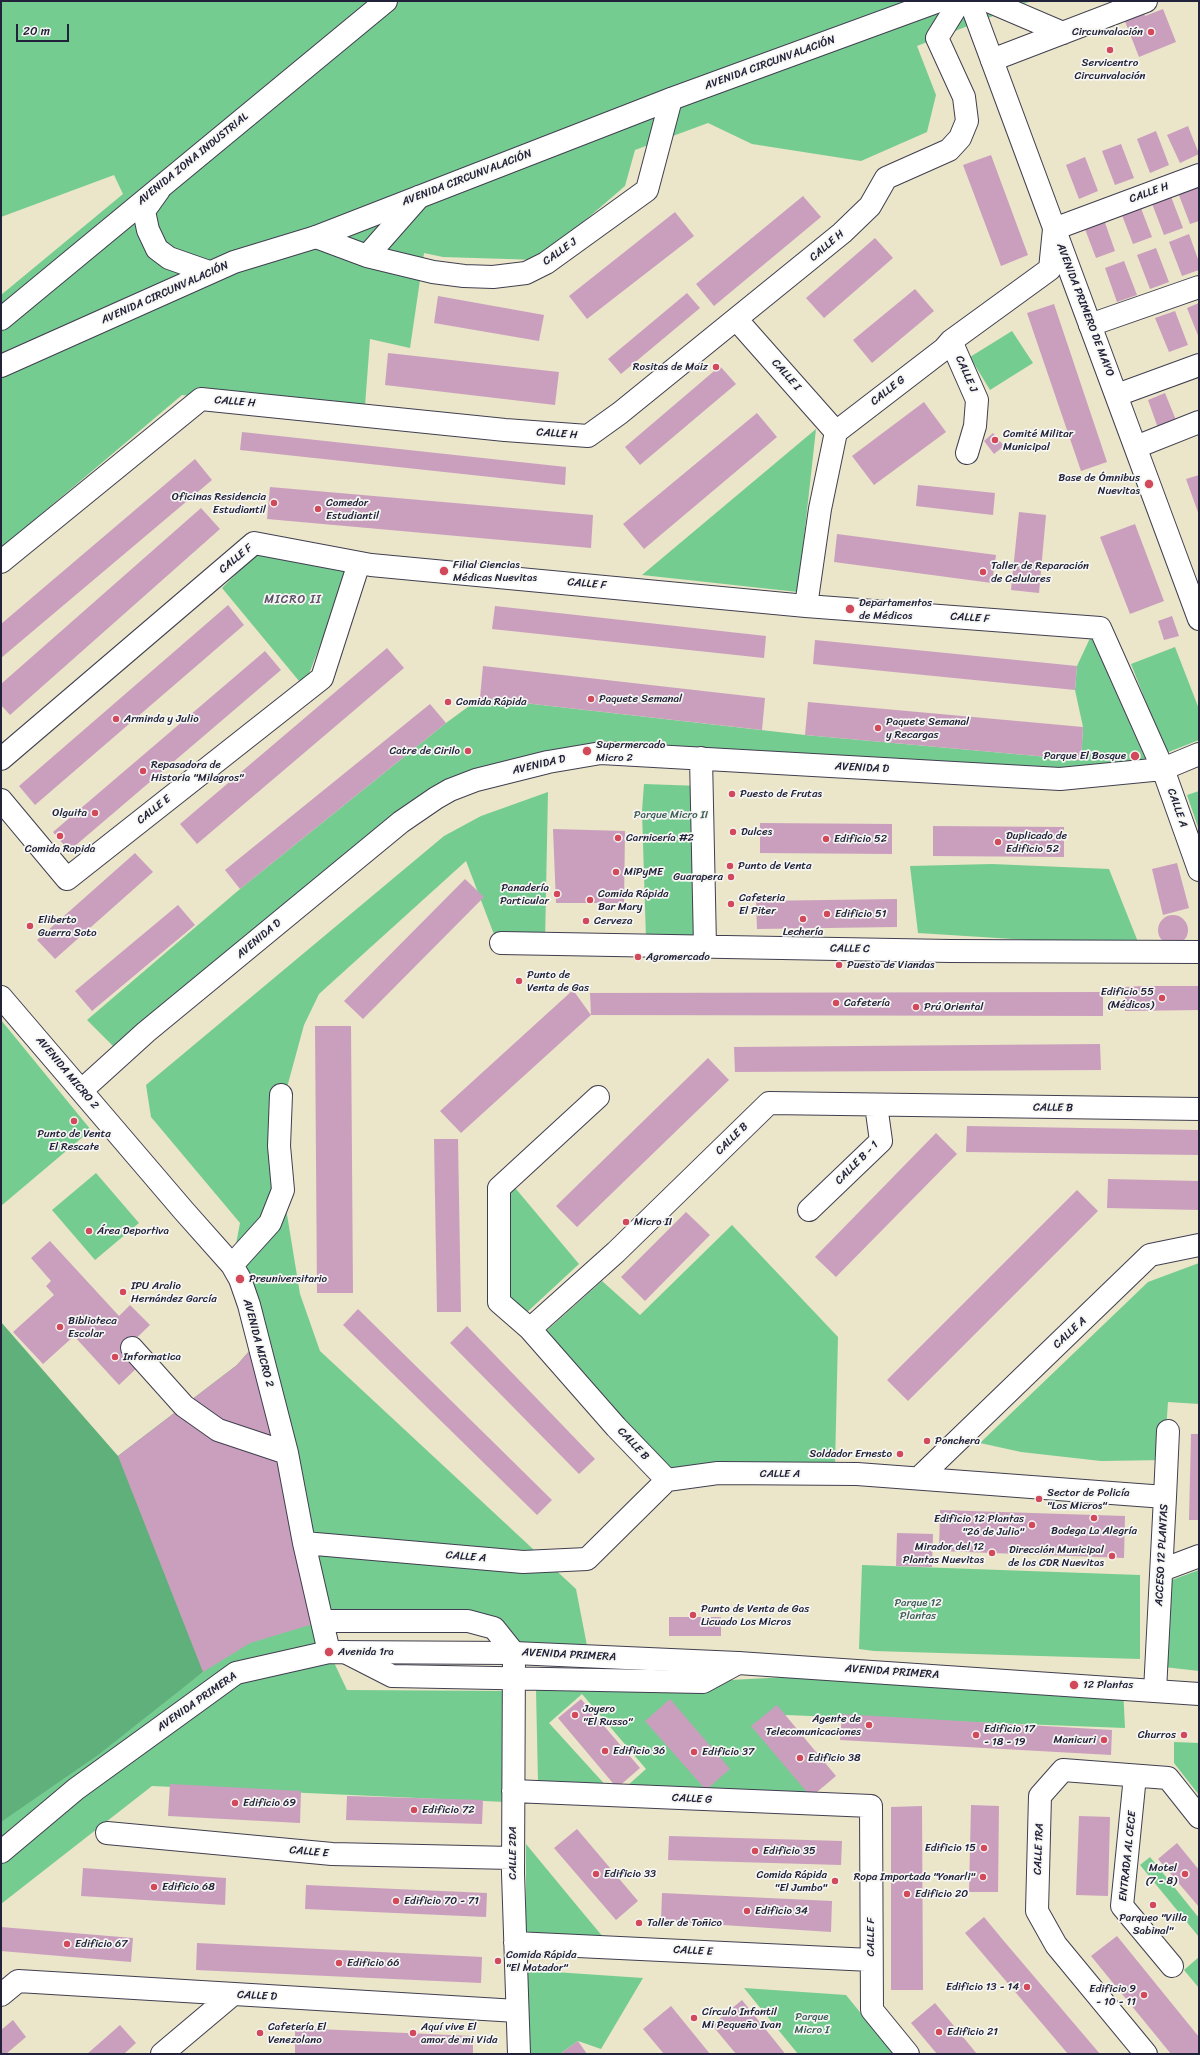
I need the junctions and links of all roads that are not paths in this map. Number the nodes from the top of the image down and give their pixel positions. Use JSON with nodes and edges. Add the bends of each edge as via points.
{"nodes":[{"id":1,"x":386,"y":1,"type":"edge"},
{"id":2,"x":939,"y":1,"type":"edge"},
{"id":3,"x":960,"y":1,"type":"edge"},
{"id":4,"x":970,"y":1,"type":"edge"},
{"id":5,"x":988,"y":1,"type":"edge"},
{"id":6,"x":1146,"y":1,"type":"edge"},
{"id":7,"x":1063,"y":33,"type":"junction"},
{"id":8,"x":992,"y":60,"type":"junction"},
{"id":9,"x":671,"y":99,"type":"junction"},
{"id":10,"x":1199,"y":175,"type":"edge"},
{"id":11,"x":166,"y":181,"type":"junction"},
{"id":12,"x":419,"y":197,"type":"junction"},
{"id":13,"x":1054,"y":229,"type":"junction"},
{"id":14,"x":316,"y":237,"type":"junction"},
{"id":15,"x":367,"y":256,"type":"junction"},
{"id":16,"x":209,"y":272,"type":"junction"},
{"id":17,"x":1199,"y":286,"type":"edge"},
{"id":18,"x":1,"y":319,"type":"edge"},
{"id":19,"x":736,"y":319,"type":"junction"},
{"id":20,"x":1090,"y":325,"type":"junction"},
{"id":21,"x":951,"y":341,"type":"junction"},
{"id":22,"x":1,"y":366,"type":"edge"},
{"id":23,"x":1197,"y":371,"type":"edge"},
{"id":24,"x":1117,"y":395,"type":"junction"},
{"id":25,"x":1199,"y":422,"type":"edge"},
{"id":26,"x":836,"y":432,"type":"junction"},
{"id":27,"x":1136,"y":447,"type":"junction"},
{"id":28,"x":967,"y":453,"type":"dead end"},
{"id":29,"x":1,"y":562,"type":"edge"},
{"id":30,"x":359,"y":564,"type":"junction"},
{"id":31,"x":806,"y":606,"type":"junction"},
{"id":32,"x":1199,"y":619,"type":"edge"},
{"id":33,"x":1199,"y":754,"type":"edge"},
{"id":34,"x":1,"y":758,"type":"edge"},
{"id":35,"x":701,"y":758,"type":"junction"},
{"id":36,"x":1162,"y":769,"type":"junction"},
{"id":37,"x":1,"y":800,"type":"edge"},
{"id":38,"x":1199,"y":870,"type":"edge"},
{"id":39,"x":501,"y":943,"type":"dead end"},
{"id":40,"x":706,"y":946,"type":"junction"},
{"id":41,"x":1199,"y":952,"type":"edge"},
{"id":42,"x":1,"y":997,"type":"edge"},
{"id":43,"x":82,"y":1090,"type":"junction"},
{"id":44,"x":281,"y":1095,"type":"dead end"},
{"id":45,"x":598,"y":1097,"type":"dead end"},
{"id":46,"x":876,"y":1105,"type":"junction"},
{"id":47,"x":1199,"y":1109,"type":"edge"},
{"id":48,"x":809,"y":1210,"type":"dead end"},
{"id":49,"x":1199,"y":1245,"type":"edge"},
{"id":50,"x":232,"y":1265,"type":"junction"},
{"id":51,"x":530,"y":1329,"type":"junction"},
{"id":52,"x":132,"y":1348,"type":"dead end"},
{"id":53,"x":1168,"y":1431,"type":"dead end"},
{"id":54,"x":287,"y":1453,"type":"junction"},
{"id":55,"x":920,"y":1477,"type":"junction"},
{"id":56,"x":667,"y":1480,"type":"junction"},
{"id":57,"x":1164,"y":1497,"type":"junction"},
{"id":58,"x":304,"y":1543,"type":"junction"},
{"id":59,"x":1199,"y":1556,"type":"edge"},
{"id":60,"x":1162,"y":1570,"type":"junction"},
{"id":61,"x":323,"y":1621,"type":"junction"},
{"id":62,"x":337,"y":1652,"type":"junction"},
{"id":63,"x":514,"y":1653,"type":"junction"},
{"id":64,"x":738,"y":1663,"type":"junction"},
{"id":65,"x":515,"y":1677,"type":"junction"},
{"id":66,"x":1155,"y":1691,"type":"junction"},
{"id":67,"x":1199,"y":1694,"type":"edge"},
{"id":68,"x":1135,"y":1776,"type":"junction"},
{"id":69,"x":513,"y":1790,"type":"junction"},
{"id":70,"x":871,"y":1806,"type":"joint"},
{"id":71,"x":1199,"y":1817,"type":"edge"},
{"id":72,"x":107,"y":1833,"type":"dead end"},
{"id":73,"x":1,"y":1852,"type":"edge"},
{"id":74,"x":512,"y":1858,"type":"junction"},
{"id":75,"x":515,"y":1943,"type":"junction"},
{"id":76,"x":872,"y":1960,"type":"junction"},
{"id":77,"x":1172,"y":1966,"type":"dead end"},
{"id":78,"x":232,"y":1994,"type":"junction"},
{"id":79,"x":1,"y":1995,"type":"edge"},
{"id":80,"x":517,"y":2011,"type":"junction"},
{"id":81,"x":162,"y":2054,"type":"edge"},
{"id":82,"x":519,"y":2054,"type":"edge"},
{"id":83,"x":908,"y":2054,"type":"edge"},
{"id":84,"x":1146,"y":2054,"type":"edge"}],
"edges":[{"from":1,"to":11,"type":"main road","name":"AVENIDA ZONA INDUSTRIAL"},
{"from":2,"to":9,"type":"main road","name":"AVENIDA CIRCUNVALACIÓN"},
{"from":3,"to":19,"type":"main road","name":"CALLE H","via":[[937,38],[964,97],[967,121],[960,138],[948,150],[886,178],[870,206],[842,233]]},
{"from":4,"to":8,"type":"main road","name":"AVENIDA PRIMERO DE MAYO"},
{"from":5,"to":7,"type":"main road"},
{"from":6,"to":7,"type":"main road"},
{"from":7,"to":8,"type":"main road"},
{"from":8,"to":13,"type":"main road","name":"AVENIDA PRIMERO DE MAYO"},
{"from":9,"to":12,"type":"main road","name":"AVENIDA CIRCUNVALACIÓN"},
{"from":9,"to":15,"type":"main road","name":"CALLE J","via":[[647,190],[546,264],[526,273],[493,277],[464,276],[433,272]]},
{"from":10,"to":13,"type":"main road","name":"CALLE H"},
{"from":11,"to":16,"type":"main road","via":[[144,211],[148,230],[157,249],[169,258]]},
{"from":11,"to":18,"type":"main road","name":"AVENIDA ZONA INDUSTRIAL"},
{"from":12,"to":14,"type":"main road","name":"AVENIDA CIRCUNVALACIÓN"},
{"from":12,"to":15,"type":"main road"},
{"from":13,"to":20,"type":"main road","name":"AVENIDA PRIMERO DE MAYO"},
{"from":13,"to":21,"type":"main road","name":"CALLE G","via":[[1050,269]]},
{"from":14,"to":15,"type":"main road","name":"CALLE J"},
{"from":14,"to":16,"type":"main road","name":"AVENIDA CIRCUNVALACIÓN"},
{"from":16,"to":22,"type":"main road","name":"AVENIDA CIRCUNVALACIÓN"},
{"from":17,"to":20,"type":"main road"},
{"from":19,"to":26,"type":"main road","name":"CALLE I"},
{"from":19,"to":29,"type":"main road","name":"CALLE H","via":[[588,436],[201,399]]},
{"from":20,"to":24,"type":"main road","name":"AVENIDA PRIMERO DE MAYO"},
{"from":21,"to":26,"type":"main road","name":"CALLE G"},
{"from":21,"to":28,"type":"main road","name":"CALLE J","via":[[978,400],[975,426]]},
{"from":23,"to":24,"type":"main road"},
{"from":24,"to":27,"type":"main road","name":"AVENIDA PRIMERO DE MAYO"},
{"from":25,"to":27,"type":"main road"},
{"from":26,"to":31,"type":"main road","via":[[820,509]]},
{"from":27,"to":32,"type":"main road","name":"AVENIDA PRIMERO DE MAYO"},
{"from":30,"to":31,"type":"main road","name":"CALLE F"},
{"from":30,"to":34,"type":"main road","name":"CALLE F","via":[[254,543]]},
{"from":30,"to":37,"type":"main road","name":"CALLE E","via":[[322,678],[67,879]]},
{"from":31,"to":36,"type":"main road","name":"CALLE F","via":[[1100,628]]},
{"from":33,"to":36,"type":"main road","name":"AVENIDA D"},
{"from":35,"to":36,"type":"main road","name":"AVENIDA D","via":[[1060,779]]},
{"from":35,"to":40,"type":"main road"},
{"from":35,"to":43,"type":"main road","name":"AVENIDA D","via":[[601,754],[548,762],[476,780],[450,790],[401,822],[126,1050]]},
{"from":36,"to":38,"type":"main road","name":"CALLE A"},
{"from":39,"to":40,"type":"main road","name":"CALLE C"},
{"from":40,"to":41,"type":"main road","name":"CALLE C","via":[[950,951]]},
{"from":42,"to":43,"type":"main road","name":"AVENIDA MICRO 2"},
{"from":43,"to":50,"type":"main road","name":"AVENIDA MICRO 2"},
{"from":44,"to":50,"type":"main road","via":[[279,1146],[283,1190],[270,1223]]},
{"from":45,"to":51,"type":"main road","via":[[499,1188],[499,1302]]},
{"from":46,"to":47,"type":"main road","name":"CALLE B"},
{"from":46,"to":48,"type":"main road","name":"CALLE B - 1","via":[[881,1141]]},
{"from":46,"to":51,"type":"main road","name":"CALLE B","via":[[768,1103],[616,1252]]},
{"from":49,"to":55,"type":"main road","name":"CALLE A","via":[[1150,1255]]},
{"from":50,"to":54,"type":"main road","name":"AVENIDA MICRO 2","via":[[250,1305]]},
{"from":51,"to":56,"type":"main road","name":"CALLE B","via":[[616,1427]]},
{"from":52,"to":54,"type":"main road","via":[[184,1406],[218,1430]]},
{"from":53,"to":57,"type":"main road"},
{"from":54,"to":58,"type":"main road","name":"AVENIDA MICRO 2"},
{"from":55,"to":56,"type":"main road","name":"CALLE A","via":[[718,1473]]},
{"from":55,"to":57,"type":"main road","name":"ACCESO 12 PLANTAS"},
{"from":56,"to":58,"type":"main road","name":"CALLE A","via":[[587,1559],[523,1562]]},
{"from":57,"to":60,"type":"main road","name":"ACCESO 12 PLANTAS"},
{"from":58,"to":61,"type":"main road","name":"AVENIDA MICRO 2"},
{"from":59,"to":60,"type":"main road"},
{"from":60,"to":66,"type":"main road","name":"ACCESO 12 PLANTAS"},
{"from":61,"to":62,"type":"main road","name":"AVENIDA MICRO 2"},
{"from":61,"to":63,"type":"main road","via":[[468,1621],[494,1628]]},
{"from":62,"to":63,"type":"main road","name":"AVENIDA PRIMERA"},
{"from":62,"to":65,"type":"main road","via":[[392,1676]]},
{"from":62,"to":73,"type":"main road","name":"AVENIDA PRIMERA","via":[[236,1673],[76,1790]]},
{"from":63,"to":64,"type":"main road","name":"AVENIDA PRIMERA"},
{"from":63,"to":65,"type":"main road","name":"CALLE 2DA"},
{"from":64,"to":65,"type":"main road","via":[[703,1682]]},
{"from":64,"to":66,"type":"main road","name":"AVENIDA PRIMERA"},
{"from":65,"to":69,"type":"main road","name":"CALLE 2DA"},
{"from":66,"to":67,"type":"main road","name":"AVENIDA PRIMERA"},
{"from":68,"to":71,"type":"main road","name":"CALLE 1RA","via":[[1168,1778]]},
{"from":68,"to":77,"type":"main road","name":"ENTRADA AL CECE","via":[[1122,1906]]},
{"from":68,"to":84,"type":"main road","name":"CALLE 1RA","via":[[1063,1770],[1040,1796],[1037,1911],[1056,1946]]},
{"from":69,"to":70,"type":"main road","name":"CALLE G"},
{"from":69,"to":74,"type":"main road","name":"CALLE 2DA"},
{"from":70,"to":76,"type":"main road","name":"CALLE F"},
{"from":72,"to":74,"type":"main road","name":"CALLE E","via":[[332,1854]]},
{"from":74,"to":75,"type":"main road","name":"CALLE 2DA"},
{"from":75,"to":76,"type":"main road","name":"CALLE E"},
{"from":75,"to":80,"type":"main road","name":"CALLE 2DA"},
{"from":76,"to":83,"type":"main road","name":"CALLE F","via":[[872,2010]]},
{"from":78,"to":79,"type":"main road","name":"CALLE D","via":[[18,1982]]},
{"from":78,"to":80,"type":"main road","name":"CALLE D"},
{"from":78,"to":81,"type":"main road"},
{"from":80,"to":82,"type":"main road","name":"CALLE 2DA"}]}
